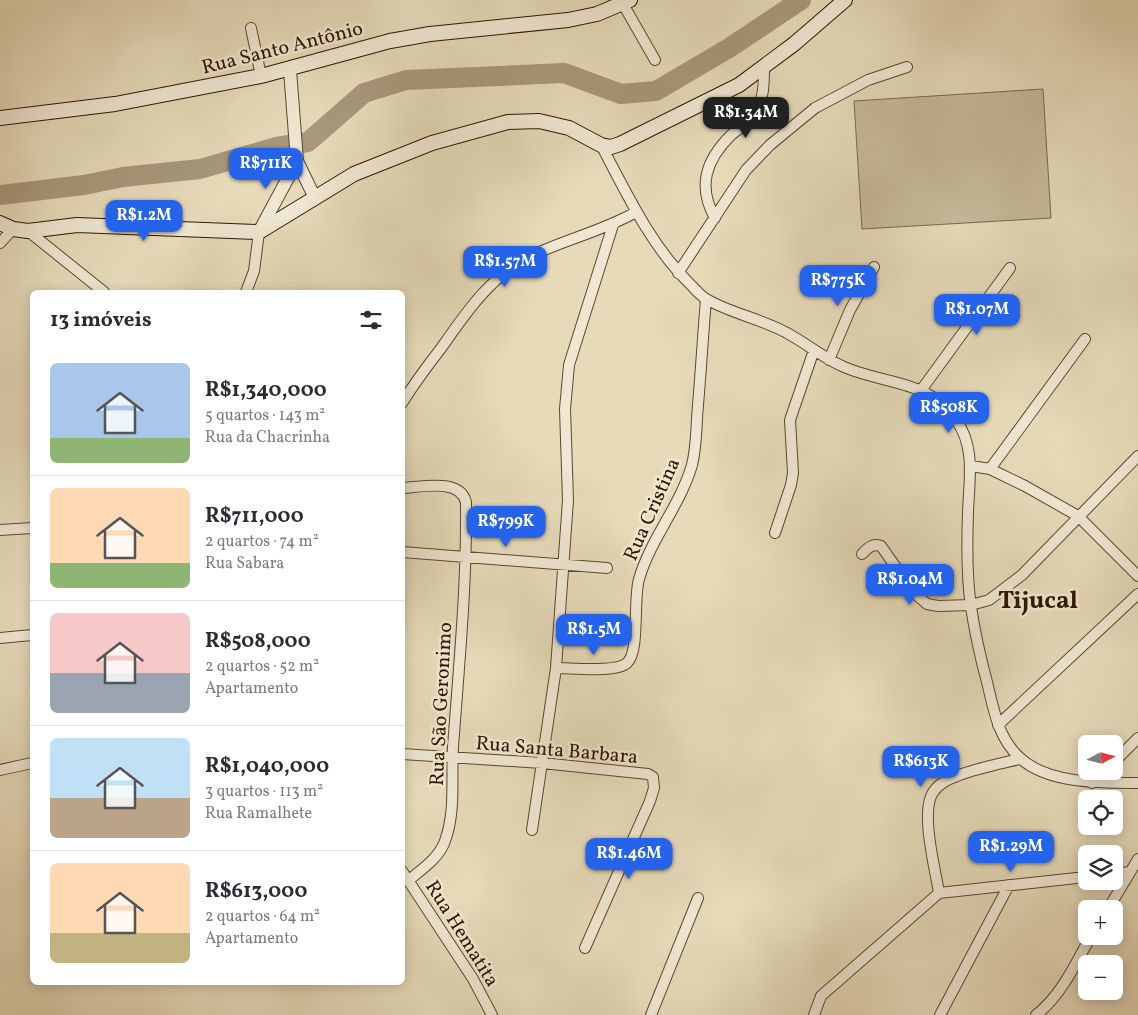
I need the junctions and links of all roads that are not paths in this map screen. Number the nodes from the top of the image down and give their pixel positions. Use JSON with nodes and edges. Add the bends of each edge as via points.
{"nodes":[{"id":1,"x":845,"y":0,"type":"edge"},
{"id":2,"x":627,"y":2,"type":"edge"},
{"id":3,"x":251,"y":28,"type":"dead end"},
{"id":4,"x":655,"y":60,"type":"dead end"},
{"id":5,"x":764,"y":66,"type":"junction"},
{"id":6,"x":907,"y":67,"type":"dead end"},
{"id":7,"x":290,"y":70,"type":"junction"},
{"id":8,"x":261,"y":76,"type":"junction"},
{"id":9,"x":0,"y":118,"type":"edge"},
{"id":10,"x":601,"y":145,"type":"junction"},
{"id":11,"x":296,"y":158,"type":"junction"},
{"id":12,"x":315,"y":198,"type":"junction"},
{"id":13,"x":636,"y":212,"type":"junction"},
{"id":14,"x":715,"y":218,"type":"junction"},
{"id":15,"x":613,"y":225,"type":"junction"},
{"id":16,"x":6,"y":226,"type":"edge"},
{"id":17,"x":28,"y":231,"type":"junction"},
{"id":18,"x":259,"y":232,"type":"junction"},
{"id":19,"x":0,"y":242,"type":"edge"},
{"id":20,"x":874,"y":267,"type":"dead end"},
{"id":21,"x":1010,"y":268,"type":"dead end"},
{"id":22,"x":678,"y":273,"type":"junction"},
{"id":23,"x":102,"y":290,"type":"edge"},
{"id":24,"x":247,"y":290,"type":"edge"},
{"id":25,"x":706,"y":300,"type":"junction"},
{"id":26,"x":1085,"y":339,"type":"dead end"},
{"id":27,"x":814,"y":350,"type":"junction"},
{"id":28,"x":829,"y":360,"type":"junction"},
{"id":29,"x":922,"y":389,"type":"junction"},
{"id":30,"x":405,"y":399,"type":"edge"},
{"id":31,"x":1138,"y":456,"type":"edge"},
{"id":32,"x":971,"y":466,"type":"junction"},
{"id":33,"x":990,"y":469,"type":"junction"},
{"id":34,"x":405,"y":488,"type":"edge"},
{"id":35,"x":1078,"y":516,"type":"junction"},
{"id":36,"x":30,"y":528,"type":"edge"},
{"id":37,"x":0,"y":530,"type":"edge"},
{"id":38,"x":775,"y":533,"type":"dead end"},
{"id":39,"x":405,"y":552,"type":"edge"},
{"id":40,"x":862,"y":554,"type":"dead end"},
{"id":41,"x":466,"y":558,"type":"junction"},
{"id":42,"x":563,"y":564,"type":"junction"},
{"id":43,"x":607,"y":568,"type":"dead end"},
{"id":44,"x":1138,"y":576,"type":"edge"},
{"id":45,"x":1138,"y":594,"type":"edge"},
{"id":46,"x":971,"y":605,"type":"junction"},
{"id":47,"x":30,"y":635,"type":"edge"},
{"id":48,"x":0,"y":638,"type":"edge"},
{"id":49,"x":556,"y":668,"type":"junction"},
{"id":50,"x":998,"y":725,"type":"junction"},
{"id":51,"x":1138,"y":738,"type":"edge"},
{"id":52,"x":1123,"y":753,"type":"edge"},
{"id":53,"x":405,"y":754,"type":"edge"},
{"id":54,"x":453,"y":758,"type":"junction"},
{"id":55,"x":1020,"y":759,"type":"junction"},
{"id":56,"x":30,"y":763,"type":"edge"},
{"id":57,"x":542,"y":763,"type":"junction"},
{"id":58,"x":0,"y":770,"type":"edge"},
{"id":59,"x":1095,"y":780,"type":"edge"},
{"id":60,"x":1092,"y":783,"type":"junction"},
{"id":61,"x":1138,"y":783,"type":"edge"},
{"id":62,"x":532,"y":830,"type":"dead end"},
{"id":63,"x":1138,"y":859,"type":"edge"},
{"id":64,"x":1129,"y":872,"type":"junction"},
{"id":65,"x":1123,"y":873,"type":"edge"},
{"id":66,"x":405,"y":875,"type":"edge"},
{"id":67,"x":1078,"y":878,"type":"edge"},
{"id":68,"x":409,"y":880,"type":"junction"},
{"id":69,"x":1009,"y":885,"type":"junction"},
{"id":70,"x":939,"y":892,"type":"junction"},
{"id":71,"x":698,"y":898,"type":"dead end"},
{"id":72,"x":1113,"y":900,"type":"edge"},
{"id":73,"x":1086,"y":945,"type":"edge"},
{"id":74,"x":585,"y":948,"type":"dead end"},
{"id":75,"x":492,"y":1015,"type":"edge"},
{"id":76,"x":651,"y":1015,"type":"edge"},
{"id":77,"x":814,"y":1015,"type":"edge"},
{"id":78,"x":940,"y":1015,"type":"edge"},
{"id":79,"x":1036,"y":1015,"type":"edge"}],
"edges":[{"from":1,"to":5,"type":"main road"},
{"from":2,"to":4,"type":"street"},
{"from":2,"to":7,"type":"main road","name":"Rua Santo Antônio","via":[[597,14],[568,20],[390,40]]},
{"from":3,"to":8,"type":"street"},
{"from":5,"to":10,"type":"main road","via":[[739,85],[620,144],[611,147]]},
{"from":5,"to":14,"type":"street","via":[[764,90],[754,116],[730,136],[710,160],[705,182],[708,206]]},
{"from":6,"to":14,"type":"street","via":[[868,80],[815,108],[770,145],[746,170]]},
{"from":7,"to":8,"type":"main road","name":"Rua Santo Antônio"},
{"from":7,"to":11,"type":"street"},
{"from":8,"to":9,"type":"main road","name":"Rua Santo Antônio","via":[[115,104]]},
{"from":10,"to":12,"type":"main road","via":[[568,128],[539,121],[508,122],[432,143],[354,174]]},
{"from":10,"to":13,"type":"street"},
{"from":11,"to":12,"type":"street"},
{"from":11,"to":18,"type":"street"},
{"from":12,"to":18,"type":"main road"},
{"from":13,"to":15,"type":"street"},
{"from":13,"to":22,"type":"street"},
{"from":14,"to":22,"type":"street"},
{"from":15,"to":30,"type":"street","via":[[532,256],[504,272],[459,322]]},
{"from":15,"to":42,"type":"street","via":[[569,365],[565,409],[568,500]]},
{"from":16,"to":17,"type":"main road"},
{"from":16,"to":19,"type":"street"},
{"from":17,"to":18,"type":"main road","via":[[77,225]]},
{"from":17,"to":23,"type":"street"},
{"from":18,"to":24,"type":"street","via":[[254,271]]},
{"from":20,"to":28,"type":"street","via":[[850,310]]},
{"from":21,"to":29,"type":"street"},
{"from":22,"to":25,"type":"street"},
{"from":25,"to":27,"type":"street","via":[[786,332]]},
{"from":25,"to":49,"type":"street","name":"Rua Cristina","via":[[697,440],[692,466],[639,579],[632,658],[626,665],[614,668]]},
{"from":26,"to":33,"type":"street"},
{"from":27,"to":28,"type":"street"},
{"from":27,"to":38,"type":"street","via":[[790,420],[793,473]]},
{"from":28,"to":29,"type":"street","via":[[878,379]]},
{"from":29,"to":32,"type":"street","via":[[957,420],[967,441]]},
{"from":31,"to":35,"type":"street"},
{"from":32,"to":33,"type":"street"},
{"from":32,"to":46,"type":"street","via":[[968,513]]},
{"from":33,"to":35,"type":"street"},
{"from":34,"to":41,"type":"street","name":"Rua São Geronimo","via":[[454,488],[464,495]]},
{"from":35,"to":44,"type":"street"},
{"from":35,"to":46,"type":"street","via":[[1022,575],[989,600]]},
{"from":36,"to":37,"type":"street"},
{"from":39,"to":41,"type":"street"},
{"from":40,"to":46,"type":"street","via":[[875,544],[881,546],[914,593],[927,604]]},
{"from":41,"to":42,"type":"street"},
{"from":41,"to":54,"type":"street","name":"Rua São Geronimo"},
{"from":42,"to":43,"type":"street"},
{"from":42,"to":49,"type":"street"},
{"from":45,"to":50,"type":"street"},
{"from":46,"to":50,"type":"street"},
{"from":47,"to":48,"type":"street"},
{"from":49,"to":57,"type":"street"},
{"from":50,"to":55,"type":"street","via":[[1005,741]]},
{"from":51,"to":52,"type":"street"},
{"from":53,"to":54,"type":"street","name":"Rua Santa Barbara"},
{"from":54,"to":57,"type":"street","name":"Rua Santa Barbara"},
{"from":54,"to":68,"type":"street","name":"Rua São Geronimo","via":[[453,802],[444,844],[434,858]]},
{"from":55,"to":60,"type":"street","via":[[1046,773]]},
{"from":55,"to":70,"type":"street","via":[[956,776],[940,784],[932,793],[928,824]]},
{"from":56,"to":58,"type":"street"},
{"from":57,"to":62,"type":"street"},
{"from":57,"to":74,"type":"street","name":"Rua Santa Barbara","via":[[648,774],[655,781],[650,801]]},
{"from":59,"to":60,"type":"street"},
{"from":60,"to":61,"type":"street"},
{"from":63,"to":64,"type":"street"},
{"from":64,"to":65,"type":"street"},
{"from":64,"to":72,"type":"street"},
{"from":66,"to":68,"type":"street","name":"Rua Hematita"},
{"from":67,"to":69,"type":"street"},
{"from":68,"to":75,"type":"street","name":"Rua Hematita","via":[[473,979]]},
{"from":69,"to":70,"type":"street"},
{"from":69,"to":78,"type":"street"},
{"from":70,"to":77,"type":"street","via":[[822,996]]},
{"from":71,"to":76,"type":"street"},
{"from":73,"to":79,"type":"street","via":[[1062,986]]}]}
